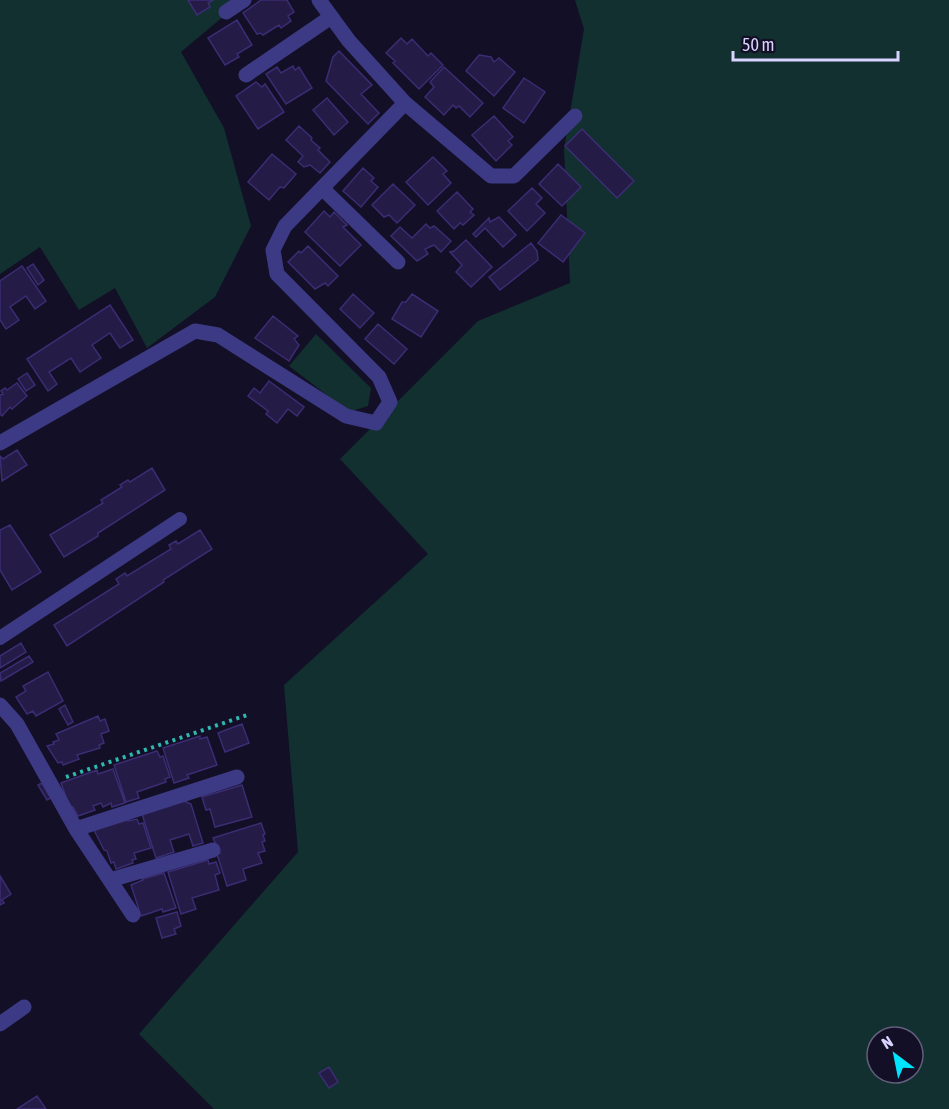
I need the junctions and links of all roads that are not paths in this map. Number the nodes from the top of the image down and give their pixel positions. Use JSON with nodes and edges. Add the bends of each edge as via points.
{"nodes":[{"id":1,"x":244,"y":0,"type":"edge"},
{"id":2,"x":319,"y":0,"type":"edge"},
{"id":3,"x":226,"y":12,"type":"dead end"},
{"id":4,"x":331,"y":17,"type":"junction"},
{"id":5,"x":246,"y":75,"type":"dead end"},
{"id":6,"x":405,"y":103,"type":"junction"},
{"id":7,"x":575,"y":116,"type":"dead end"},
{"id":8,"x":323,"y":189,"type":"junction"},
{"id":9,"x":398,"y":262,"type":"dead end"},
{"id":10,"x":0,"y":443,"type":"edge"},
{"id":11,"x":180,"y":519,"type":"dead end"},
{"id":12,"x":0,"y":638,"type":"edge"},
{"id":13,"x":0,"y":705,"type":"edge"},
{"id":14,"x":237,"y":777,"type":"dead end"},
{"id":15,"x":76,"y":829,"type":"junction"},
{"id":16,"x":213,"y":850,"type":"dead end"},
{"id":17,"x":110,"y":880,"type":"junction"},
{"id":18,"x":133,"y":915,"type":"dead end"},
{"id":19,"x":24,"y":1007,"type":"dead end"},
{"id":20,"x":0,"y":1024,"type":"edge"}],
"edges":[{"from":1,"to":3,"type":"street"},
{"from":2,"to":4,"type":"street"},
{"from":4,"to":5,"type":"street"},
{"from":4,"to":6,"type":"street"},
{"from":6,"to":7,"type":"street","via":[[491,176],[514,176]]},
{"from":6,"to":8,"type":"street"},
{"from":8,"to":9,"type":"street"},
{"from":8,"to":10,"type":"street","via":[[285,226],[273,250],[277,274],[380,377],[390,402],[376,423],[346,416],[218,335],[195,331]]},
{"from":11,"to":12,"type":"lane"},
{"from":13,"to":15,"type":"street","via":[[17,724]]},
{"from":14,"to":15,"type":"street"},
{"from":15,"to":17,"type":"street"},
{"from":16,"to":17,"type":"street"},
{"from":17,"to":18,"type":"street"},
{"from":19,"to":20,"type":"street"}]}
